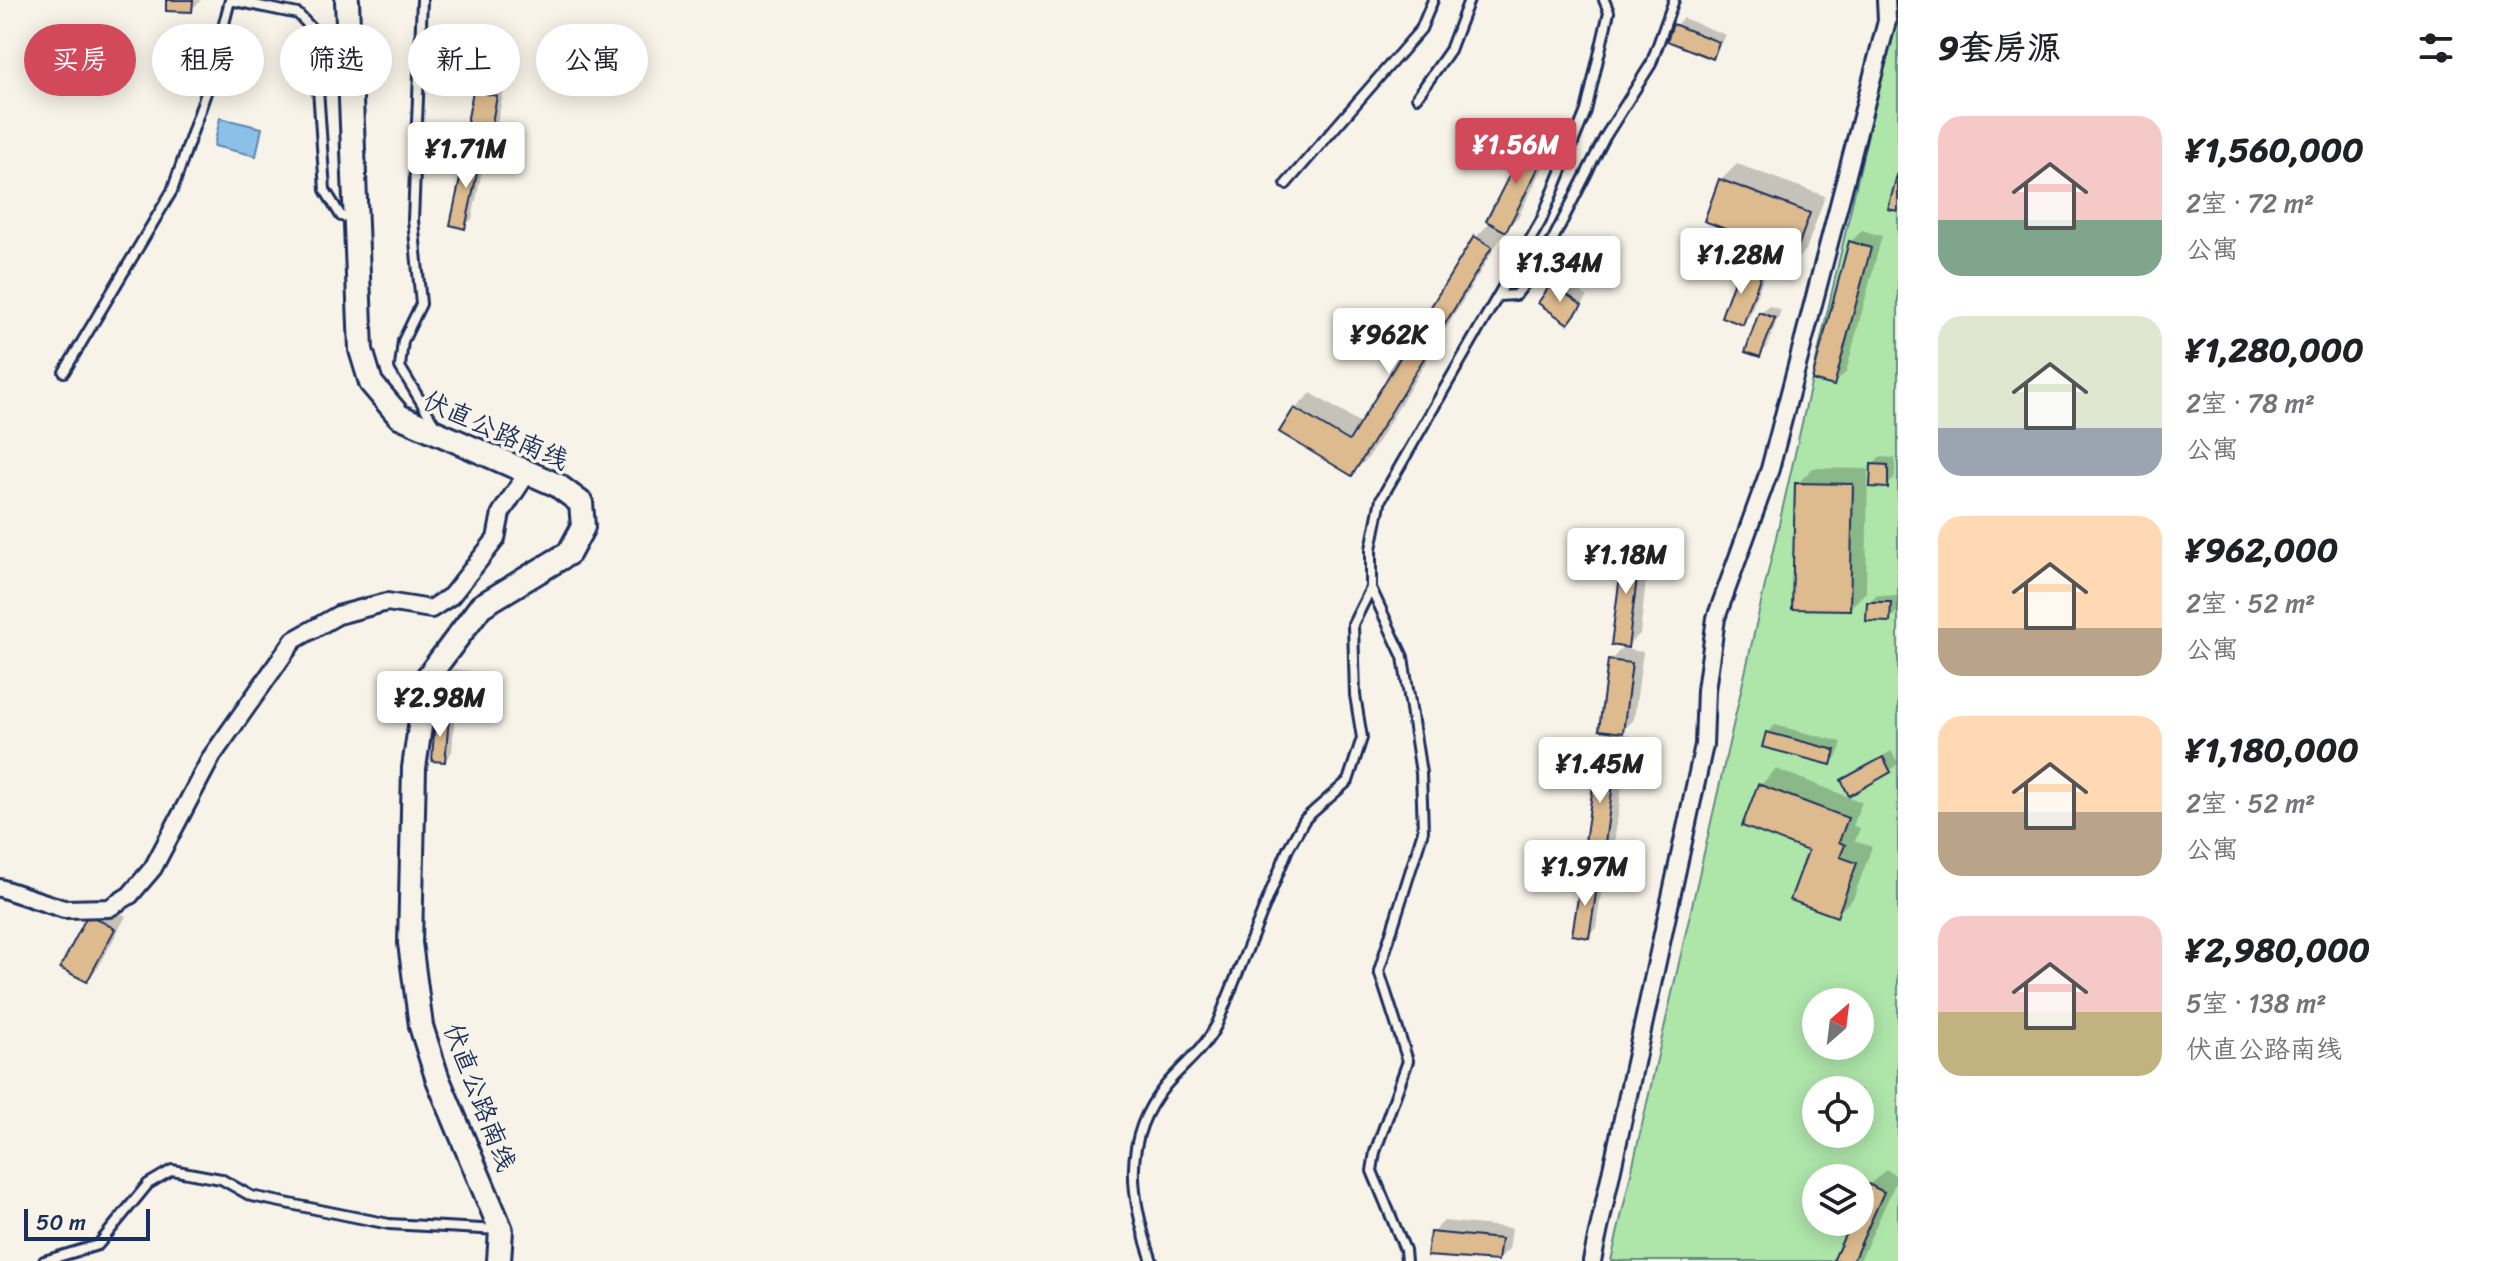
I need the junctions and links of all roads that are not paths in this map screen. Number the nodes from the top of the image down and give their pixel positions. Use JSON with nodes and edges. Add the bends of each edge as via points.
{"nodes":[{"id":1,"x":230,"y":0,"type":"edge"},
{"id":2,"x":347,"y":0,"type":"edge"},
{"id":3,"x":422,"y":0,"type":"edge"},
{"id":4,"x":1433,"y":0,"type":"edge"},
{"id":5,"x":1469,"y":0,"type":"edge"},
{"id":6,"x":1604,"y":0,"type":"edge"},
{"id":7,"x":1674,"y":0,"type":"edge"},
{"id":8,"x":1886,"y":0,"type":"edge"},
{"id":9,"x":1417,"y":97,"type":"dead end"},
{"id":10,"x":1286,"y":184,"type":"dead end"},
{"id":11,"x":356,"y":220,"type":"junction"},
{"id":12,"x":1498,"y":296,"type":"junction"},
{"id":13,"x":64,"y":372,"type":"dead end"},
{"id":14,"x":442,"y":436,"type":"junction"},
{"id":15,"x":528,"y":472,"type":"junction"},
{"id":16,"x":1371,"y":588,"type":"junction"},
{"id":17,"x":0,"y":888,"type":"edge"},
{"id":18,"x":501,"y":1230,"type":"junction"},
{"id":19,"x":44,"y":1261,"type":"edge"},
{"id":20,"x":499,"y":1261,"type":"edge"},
{"id":21,"x":1152,"y":1261,"type":"edge"},
{"id":22,"x":1406,"y":1261,"type":"edge"},
{"id":23,"x":1592,"y":1261,"type":"edge"}],
"edges":[{"from":1,"to":11,"type":"lane","via":[[298,14],[314,31],[325,190],[341,216]]},
{"from":1,"to":13,"type":"lane","via":[[208,87],[172,191]]},
{"from":2,"to":11,"type":"main road","name":"伏直公路南线"},
{"from":3,"to":14,"type":"lane","via":[[413,220],[421,304],[403,341],[400,367]]},
{"from":4,"to":10,"type":"lane","via":[[1421,29]]},
{"from":5,"to":9,"type":"lane","via":[[1450,50]]},
{"from":6,"to":12,"type":"lane","via":[[1609,12],[1586,111],[1541,221]]},
{"from":7,"to":12,"type":"lane","via":[[1651,64],[1605,137],[1542,261],[1516,295]]},
{"from":8,"to":23,"type":"street","via":[[1887,21],[1770,469],[1716,618],[1704,745]]},
{"from":11,"to":14,"type":"main road","name":"伏直公路南线","via":[[361,350],[371,383],[399,416]]},
{"from":12,"to":16,"type":"lane","via":[[1381,499],[1371,549]]},
{"from":14,"to":15,"type":"main road","name":"伏直公路南线"},
{"from":15,"to":17,"type":"street","via":[[501,513],[496,539],[451,596],[431,609],[387,602],[338,615],[294,640],[212,756],[153,868],[130,895],[109,908],[64,909]]},
{"from":15,"to":18,"type":"main road","name":"伏直公路南线","via":[[581,503],[583,527],[569,553],[481,606],[427,678],[414,768],[410,943],[421,1026]]},
{"from":16,"to":21,"type":"lane","via":[[1353,624],[1362,738],[1348,781],[1305,819],[1217,1024],[1206,1044],[1166,1084],[1139,1133],[1132,1188]]},
{"from":16,"to":22,"type":"lane","via":[[1403,657],[1421,773],[1423,831],[1379,971],[1408,1061],[1372,1171]]},
{"from":18,"to":19,"type":"lane","via":[[389,1224],[251,1196],[221,1179],[172,1170],[148,1184],[98,1245]]},
{"from":18,"to":20,"type":"main road","name":"伏直公路南线"}]}
